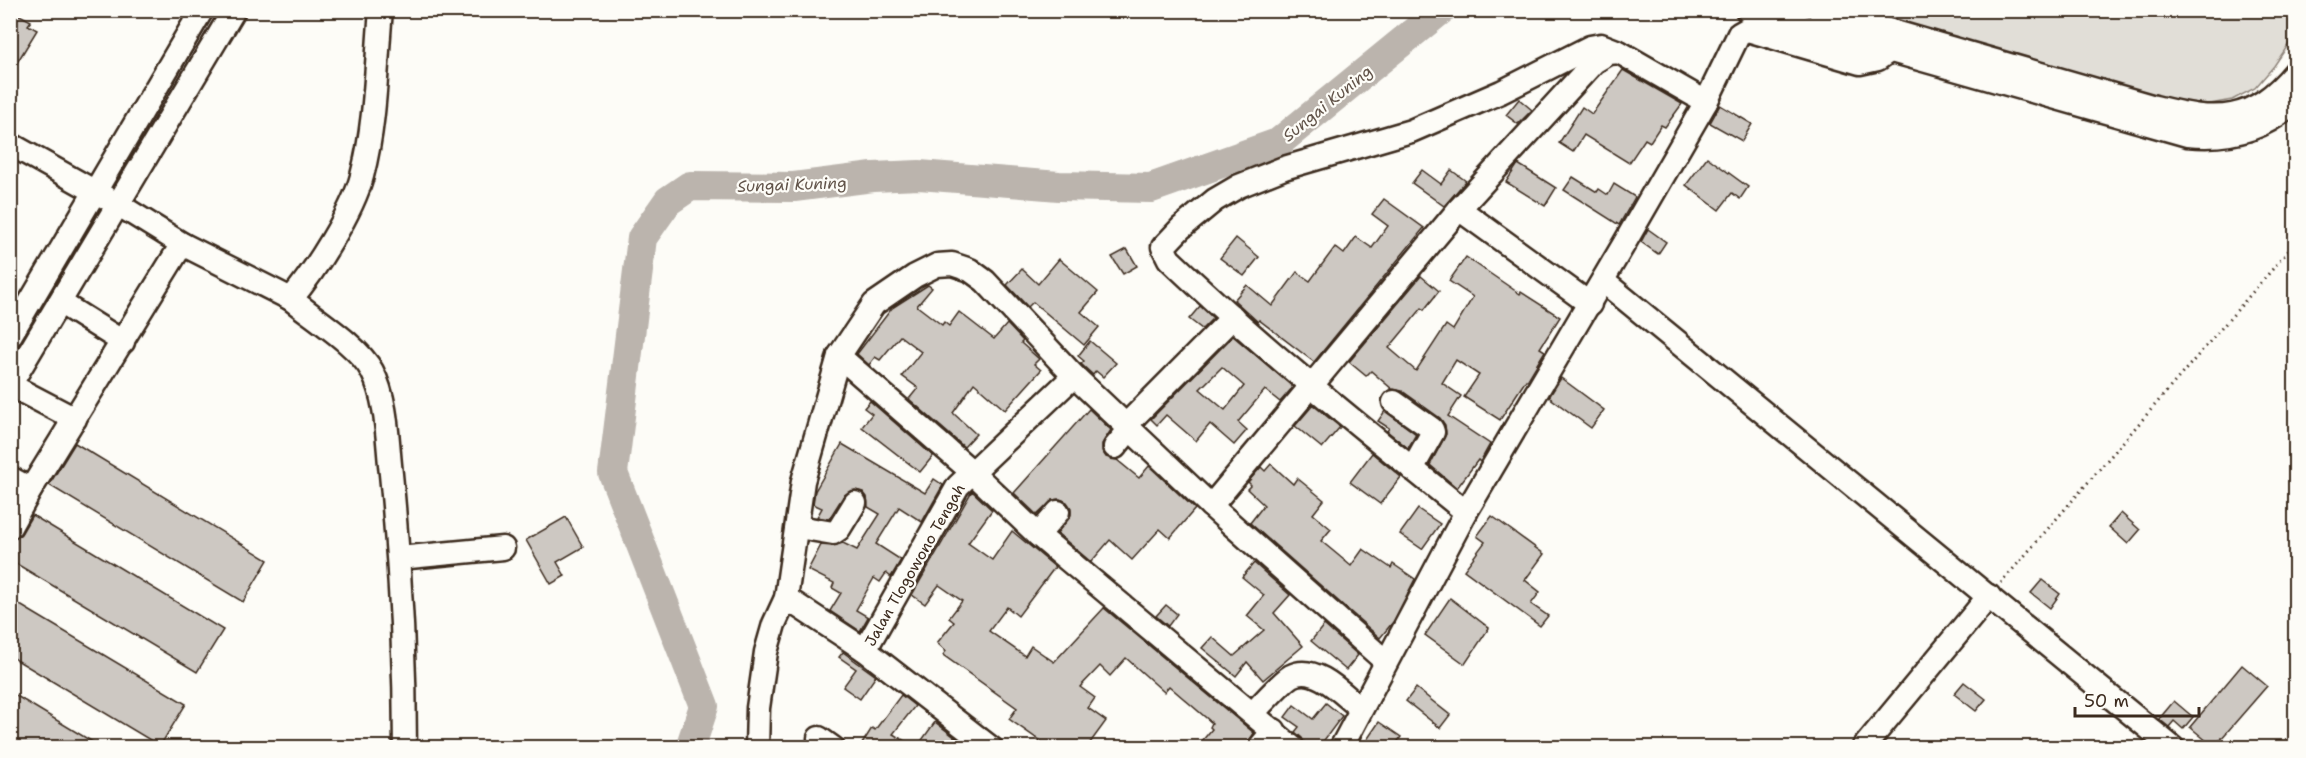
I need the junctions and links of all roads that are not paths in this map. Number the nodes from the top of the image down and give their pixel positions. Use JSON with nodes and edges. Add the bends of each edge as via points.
{"nodes":[{"id":1,"x":202,"y":10,"type":"edge"},
{"id":2,"x":234,"y":10,"type":"edge"},
{"id":3,"x":381,"y":10,"type":"edge"},
{"id":4,"x":1747,"y":10,"type":"edge"},
{"id":5,"x":1820,"y":10,"type":"edge"},
{"id":6,"x":1909,"y":37,"type":"junction"},
{"id":7,"x":1890,"y":51,"type":"junction"},
{"id":8,"x":1619,"y":52,"type":"junction"},
{"id":9,"x":2295,"y":71,"type":"edge"},
{"id":10,"x":2295,"y":99,"type":"edge"},
{"id":11,"x":1706,"y":102,"type":"junction"},
{"id":12,"x":10,"y":144,"type":"edge"},
{"id":13,"x":96,"y":192,"type":"junction"},
{"id":14,"x":119,"y":205,"type":"junction"},
{"id":15,"x":1459,"y":208,"type":"junction"},
{"id":16,"x":182,"y":244,"type":"junction"},
{"id":17,"x":1603,"y":281,"type":"junction"},
{"id":18,"x":291,"y":299,"type":"junction"},
{"id":19,"x":61,"y":303,"type":"junction"},
{"id":20,"x":1590,"y":304,"type":"junction"},
{"id":21,"x":1233,"y":317,"type":"junction"},
{"id":22,"x":12,"y":331,"type":"edge"},
{"id":23,"x":123,"y":342,"type":"junction"},
{"id":24,"x":840,"y":356,"type":"junction"},
{"id":25,"x":1074,"y":376,"type":"junction"},
{"id":26,"x":10,"y":385,"type":"edge"},
{"id":27,"x":1312,"y":386,"type":"junction"},
{"id":28,"x":1394,"y":402,"type":"dead end"},
{"id":29,"x":75,"y":419,"type":"junction"},
{"id":30,"x":1128,"y":427,"type":"junction"},
{"id":31,"x":1115,"y":447,"type":"dead end"},
{"id":32,"x":1412,"y":469,"type":"junction"},
{"id":33,"x":972,"y":471,"type":"junction"},
{"id":34,"x":10,"y":478,"type":"edge"},
{"id":35,"x":31,"y":489,"type":"junction"},
{"id":36,"x":855,"y":503,"type":"dead end"},
{"id":37,"x":1210,"y":506,"type":"junction"},
{"id":38,"x":1058,"y":512,"type":"dead end"},
{"id":39,"x":1467,"y":512,"type":"junction"},
{"id":40,"x":10,"y":527,"type":"edge"},
{"id":41,"x":798,"y":527,"type":"junction"},
{"id":42,"x":1038,"y":535,"type":"junction"},
{"id":43,"x":503,"y":548,"type":"dead end"},
{"id":44,"x":399,"y":558,"type":"junction"},
{"id":45,"x":1989,"y":596,"type":"junction"},
{"id":46,"x":786,"y":598,"type":"junction"},
{"id":47,"x":865,"y":650,"type":"junction"},
{"id":48,"x":1386,"y":661,"type":"junction"},
{"id":49,"x":1361,"y":709,"type":"junction"},
{"id":50,"x":1253,"y":713,"type":"junction"},
{"id":51,"x":1274,"y":730,"type":"junction"},
{"id":52,"x":1346,"y":745,"type":"edge"},
{"id":53,"x":405,"y":747,"type":"edge"},
{"id":54,"x":757,"y":747,"type":"edge"},
{"id":55,"x":991,"y":747,"type":"edge"},
{"id":56,"x":1259,"y":747,"type":"edge"},
{"id":57,"x":1293,"y":747,"type":"edge"},
{"id":58,"x":1863,"y":747,"type":"edge"},
{"id":59,"x":2173,"y":747,"type":"edge"}],
"edges":[{"from":1,"to":13,"type":"street"},
{"from":2,"to":14,"type":"street"},
{"from":3,"to":18,"type":"street","via":[[369,146],[362,178],[323,253]]},
{"from":4,"to":7,"type":"street"},
{"from":5,"to":6,"type":"street"},
{"from":6,"to":7,"type":"street"},
{"from":6,"to":9,"type":"street","via":[[2155,107],[2206,117],[2224,117],[2262,104]]},
{"from":7,"to":10,"type":"street","via":[[2187,135],[2211,138],[2254,128]]},
{"from":7,"to":11,"type":"street","via":[[1860,63],[1746,30],[1739,34]]},
{"from":8,"to":11,"type":"street"},
{"from":8,"to":15,"type":"street","via":[[1594,62],[1578,77]]},
{"from":8,"to":21,"type":"street","via":[[1601,45],[1590,47],[1502,92],[1411,131],[1284,168],[1215,200],[1167,241],[1164,251]]},
{"from":11,"to":17,"type":"street"},
{"from":12,"to":13,"type":"street"},
{"from":13,"to":14,"type":"street"},
{"from":13,"to":22,"type":"street"},
{"from":14,"to":16,"type":"street"},
{"from":14,"to":19,"type":"street"},
{"from":15,"to":20,"type":"street"},
{"from":15,"to":27,"type":"street"},
{"from":16,"to":18,"type":"street"},
{"from":16,"to":23,"type":"street"},
{"from":17,"to":20,"type":"street"},
{"from":17,"to":45,"type":"street"},
{"from":18,"to":44,"type":"street","via":[[359,354],[372,372],[383,402]]},
{"from":19,"to":23,"type":"street"},
{"from":19,"to":26,"type":"street"},
{"from":20,"to":39,"type":"street"},
{"from":21,"to":27,"type":"street"},
{"from":21,"to":30,"type":"street"},
{"from":23,"to":29,"type":"street"},
{"from":24,"to":25,"type":"street","via":[[874,304],[915,276],[938,265],[952,264],[985,281]]},
{"from":24,"to":33,"type":"street"},
{"from":24,"to":41,"type":"street","via":[[803,481]]},
{"from":25,"to":30,"type":"street"},
{"from":25,"to":33,"type":"street"},
{"from":26,"to":29,"type":"street"},
{"from":27,"to":32,"type":"street"},
{"from":27,"to":37,"type":"street"},
{"from":28,"to":32,"type":"street","via":[[1433,432]]},
{"from":29,"to":35,"type":"street"},
{"from":30,"to":31,"type":"street"},
{"from":30,"to":37,"type":"street"},
{"from":32,"to":39,"type":"street"},
{"from":33,"to":42,"type":"street","name":"Jalan Tlogowono Tengah"},
{"from":33,"to":47,"type":"street","name":"Jalan Tlogowono Tengah","via":[[948,501]]},
{"from":34,"to":35,"type":"street"},
{"from":35,"to":40,"type":"street"},
{"from":36,"to":41,"type":"street","via":[[833,533]]},
{"from":37,"to":48,"type":"street"},
{"from":38,"to":42,"type":"street"},
{"from":39,"to":48,"type":"street"},
{"from":41,"to":46,"type":"street"},
{"from":42,"to":50,"type":"street","name":"Jalan Tlogowono Tengah"},
{"from":43,"to":44,"type":"street"},
{"from":44,"to":53,"type":"street"},
{"from":45,"to":58,"type":"street"},
{"from":45,"to":59,"type":"street"},
{"from":46,"to":47,"type":"street"},
{"from":46,"to":54,"type":"street","via":[[766,652]]},
{"from":47,"to":55,"type":"street","name":"Jalan Tlogowono Tengah"},
{"from":48,"to":49,"type":"street"},
{"from":49,"to":50,"type":"street","via":[[1322,678],[1308,673],[1291,676]]},
{"from":49,"to":52,"type":"street"},
{"from":50,"to":51,"type":"street","name":"Jalan Tlogowono Tengah"},
{"from":51,"to":56,"type":"street"},
{"from":51,"to":57,"type":"street","name":"Jalan Tlogowono Tengah"}]}
